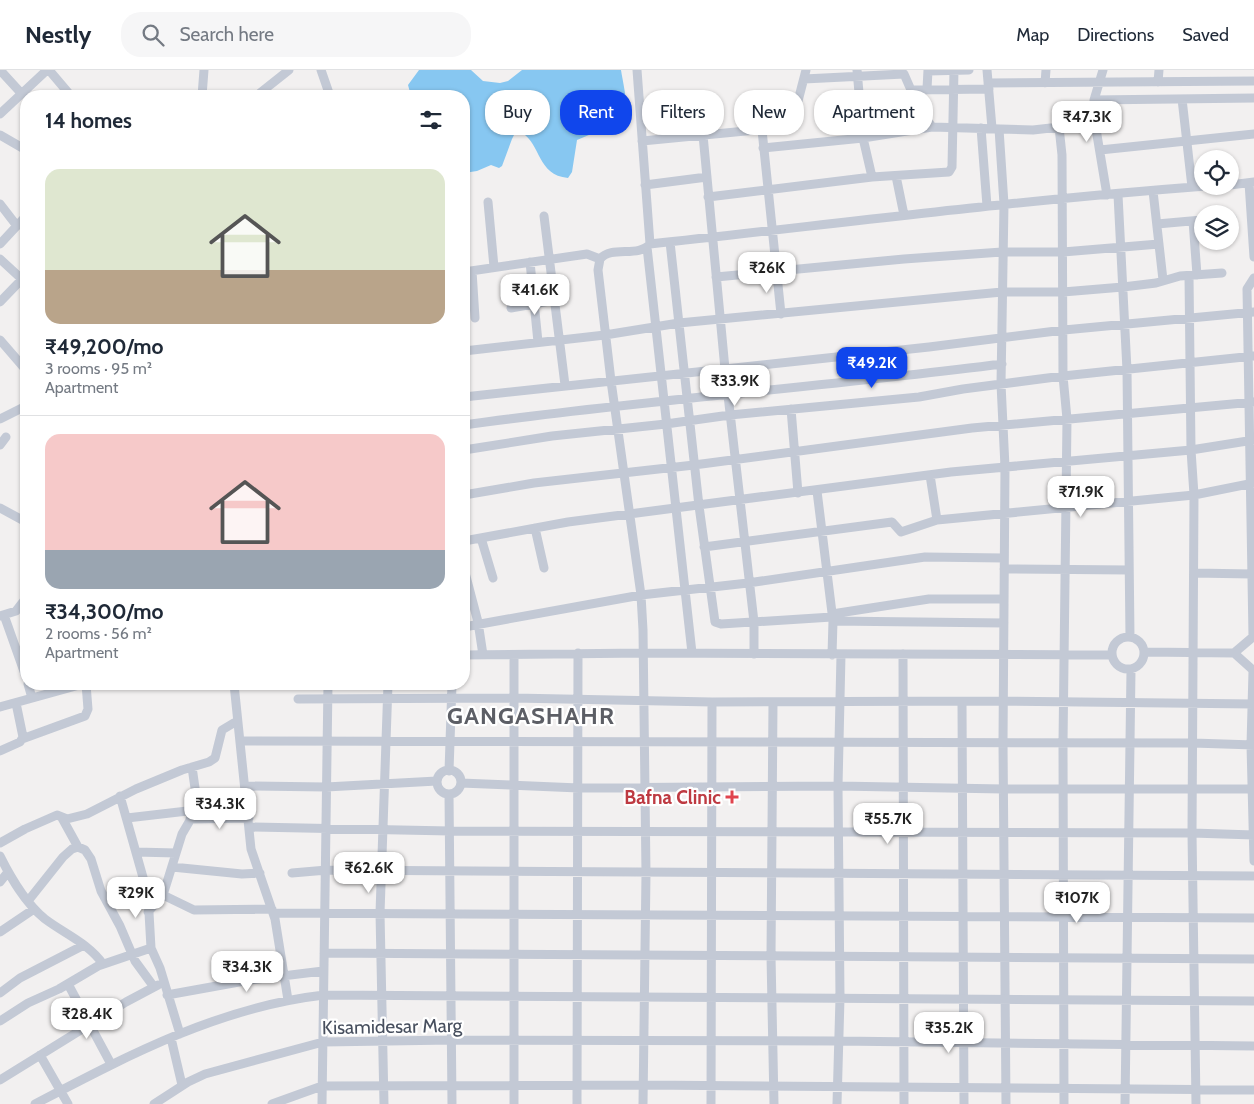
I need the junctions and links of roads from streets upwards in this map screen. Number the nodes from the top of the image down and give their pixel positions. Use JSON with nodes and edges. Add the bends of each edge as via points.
{"nodes":[{"id":1,"x":0,"y":70,"type":"edge"},
{"id":2,"x":48,"y":70,"type":"edge"},
{"id":3,"x":204,"y":70,"type":"edge"},
{"id":4,"x":289,"y":70,"type":"edge"},
{"id":5,"x":321,"y":70,"type":"edge"},
{"id":6,"x":637,"y":70,"type":"edge"},
{"id":7,"x":928,"y":70,"type":"edge"},
{"id":8,"x":954,"y":70,"type":"edge"},
{"id":9,"x":969,"y":70,"type":"edge"},
{"id":10,"x":987,"y":70,"type":"edge"},
{"id":11,"x":1046,"y":70,"type":"edge"},
{"id":12,"x":1103,"y":70,"type":"edge"},
{"id":13,"x":1159,"y":70,"type":"edge"},
{"id":14,"x":856,"y":73,"type":"edge"},
{"id":15,"x":805,"y":75,"type":"edge"},
{"id":16,"x":1254,"y":81,"type":"edge"},
{"id":17,"x":1101,"y":82,"type":"junction"},
{"id":18,"x":1158,"y":82,"type":"junction"},
{"id":19,"x":1045,"y":83,"type":"junction"},
{"id":20,"x":988,"y":86,"type":"junction"},
{"id":21,"x":927,"y":89,"type":"junction"},
{"id":22,"x":954,"y":89,"type":"junction"},
{"id":23,"x":25,"y":90,"type":"edge"},
{"id":24,"x":66,"y":90,"type":"edge"},
{"id":25,"x":202,"y":90,"type":"edge"},
{"id":26,"x":264,"y":90,"type":"edge"},
{"id":27,"x":328,"y":90,"type":"edge"},
{"id":28,"x":801,"y":90,"type":"edge"},
{"id":29,"x":912,"y":90,"type":"joint"},
{"id":30,"x":20,"y":92,"type":"edge"},
{"id":31,"x":20,"y":94,"type":"edge"},
{"id":32,"x":1254,"y":98,"type":"edge"},
{"id":33,"x":1182,"y":99,"type":"junction"},
{"id":34,"x":1094,"y":100,"type":"junction"},
{"id":35,"x":2,"y":109,"type":"edge"},
{"id":36,"x":1095,"y":123,"type":"junction"},
{"id":37,"x":933,"y":127,"type":"edge"},
{"id":38,"x":954,"y":127,"type":"junction"},
{"id":39,"x":1059,"y":127,"type":"junction"},
{"id":40,"x":981,"y":128,"type":"junction"},
{"id":41,"x":996,"y":128,"type":"junction"},
{"id":42,"x":734,"y":133,"type":"edge"},
{"id":43,"x":1254,"y":134,"type":"edge"},
{"id":44,"x":0,"y":135,"type":"edge"},
{"id":45,"x":762,"y":135,"type":"edge"},
{"id":46,"x":883,"y":135,"type":"edge"},
{"id":47,"x":703,"y":136,"type":"junction"},
{"id":48,"x":864,"y":138,"type":"junction"},
{"id":49,"x":1187,"y":140,"type":"junction"},
{"id":50,"x":642,"y":141,"type":"junction"},
{"id":51,"x":20,"y":147,"type":"edge"},
{"id":52,"x":763,"y":148,"type":"junction"},
{"id":53,"x":1100,"y":150,"type":"junction"},
{"id":54,"x":896,"y":176,"type":"junction"},
{"id":55,"x":707,"y":177,"type":"junction"},
{"id":56,"x":872,"y":177,"type":"junction"},
{"id":57,"x":1252,"y":183,"type":"edge"},
{"id":58,"x":1239,"y":184,"type":"edge"},
{"id":59,"x":645,"y":185,"type":"junction"},
{"id":60,"x":1192,"y":187,"type":"joint"},
{"id":61,"x":766,"y":189,"type":"junction"},
{"id":62,"x":1153,"y":191,"type":"junction"},
{"id":63,"x":1108,"y":195,"type":"junction"},
{"id":64,"x":1118,"y":195,"type":"junction"},
{"id":65,"x":708,"y":196,"type":"junction"},
{"id":66,"x":1061,"y":198,"type":"junction"},
{"id":67,"x":488,"y":202,"type":"dead end"},
{"id":68,"x":0,"y":204,"type":"edge"},
{"id":69,"x":1004,"y":204,"type":"junction"},
{"id":70,"x":986,"y":206,"type":"junction"},
{"id":71,"x":1252,"y":208,"type":"edge"},
{"id":72,"x":544,"y":216,"type":"dead end"},
{"id":73,"x":904,"y":216,"type":"junction"},
{"id":74,"x":1194,"y":220,"type":"edge"},
{"id":75,"x":20,"y":223,"type":"edge"},
{"id":76,"x":1157,"y":224,"type":"junction"},
{"id":77,"x":17,"y":226,"type":"junction"},
{"id":78,"x":770,"y":229,"type":"junction"},
{"id":79,"x":712,"y":238,"type":"junction"},
{"id":80,"x":670,"y":242,"type":"junction"},
{"id":81,"x":0,"y":244,"type":"edge"},
{"id":82,"x":1159,"y":244,"type":"junction"},
{"id":83,"x":649,"y":246,"type":"junction"},
{"id":84,"x":1121,"y":246,"type":"junction"},
{"id":85,"x":1195,"y":250,"type":"edge"},
{"id":86,"x":1002,"y":252,"type":"junction"},
{"id":87,"x":1063,"y":252,"type":"junction"},
{"id":88,"x":1254,"y":257,"type":"edge"},
{"id":89,"x":0,"y":258,"type":"edge"},
{"id":90,"x":550,"y":259,"type":"junction"},
{"id":91,"x":600,"y":259,"type":"junction"},
{"id":92,"x":530,"y":262,"type":"junction"},
{"id":93,"x":494,"y":267,"type":"junction"},
{"id":94,"x":470,"y":272,"type":"edge"},
{"id":95,"x":777,"y":272,"type":"junction"},
{"id":96,"x":1222,"y":273,"type":"dead end"},
{"id":97,"x":20,"y":275,"type":"edge"},
{"id":98,"x":1193,"y":276,"type":"junction"},
{"id":99,"x":716,"y":277,"type":"junction"},
{"id":100,"x":1254,"y":278,"type":"edge"},
{"id":101,"x":1163,"y":280,"type":"junction"},
{"id":102,"x":20,"y":284,"type":"edge"},
{"id":103,"x":470,"y":285,"type":"edge"},
{"id":104,"x":1123,"y":287,"type":"junction"},
{"id":105,"x":1002,"y":292,"type":"junction"},
{"id":106,"x":1064,"y":292,"type":"junction"},
{"id":107,"x":555,"y":300,"type":"junction"},
{"id":108,"x":0,"y":302,"type":"edge"},
{"id":109,"x":535,"y":304,"type":"junction"},
{"id":110,"x":511,"y":308,"type":"dead end"},
{"id":111,"x":1251,"y":312,"type":"edge"},
{"id":112,"x":781,"y":314,"type":"junction"},
{"id":113,"x":475,"y":318,"type":"dead end"},
{"id":114,"x":1189,"y":318,"type":"junction"},
{"id":115,"x":720,"y":320,"type":"junction"},
{"id":116,"x":679,"y":323,"type":"junction"},
{"id":117,"x":1125,"y":324,"type":"junction"},
{"id":118,"x":656,"y":328,"type":"junction"},
{"id":119,"x":1064,"y":330,"type":"junction"},
{"id":120,"x":605,"y":335,"type":"junction"},
{"id":121,"x":1002,"y":337,"type":"junction"},
{"id":122,"x":0,"y":340,"type":"edge"},
{"id":123,"x":560,"y":340,"type":"junction"},
{"id":124,"x":538,"y":342,"type":"junction"},
{"id":125,"x":470,"y":350,"type":"edge"},
{"id":126,"x":1252,"y":356,"type":"edge"},
{"id":127,"x":20,"y":363,"type":"edge"},
{"id":128,"x":1189,"y":363,"type":"junction"},
{"id":129,"x":1002,"y":364,"type":"junction"},
{"id":130,"x":724,"y":369,"type":"junction"},
{"id":131,"x":1127,"y":370,"type":"junction"},
{"id":132,"x":684,"y":373,"type":"junction"},
{"id":133,"x":661,"y":375,"type":"junction"},
{"id":134,"x":1063,"y":376,"type":"junction"},
{"id":135,"x":611,"y":380,"type":"junction"},
{"id":136,"x":1001,"y":384,"type":"junction"},
{"id":137,"x":565,"y":385,"type":"junction"},
{"id":138,"x":728,"y":395,"type":"junction"},
{"id":139,"x":470,"y":396,"type":"edge"},
{"id":140,"x":687,"y":399,"type":"junction"},
{"id":141,"x":664,"y":400,"type":"junction"},
{"id":142,"x":1252,"y":403,"type":"edge"},
{"id":143,"x":614,"y":405,"type":"junction"},
{"id":144,"x":1191,"y":408,"type":"junction"},
{"id":145,"x":20,"y":409,"type":"edge"},
{"id":146,"x":791,"y":409,"type":"junction"},
{"id":147,"x":1127,"y":414,"type":"junction"},
{"id":148,"x":730,"y":415,"type":"junction"},
{"id":149,"x":0,"y":419,"type":"edge"},
{"id":150,"x":1066,"y":419,"type":"junction"},
{"id":151,"x":690,"y":421,"type":"junction"},
{"id":152,"x":470,"y":424,"type":"edge"},
{"id":153,"x":666,"y":424,"type":"junction"},
{"id":154,"x":1004,"y":426,"type":"junction"},
{"id":155,"x":618,"y":429,"type":"junction"},
{"id":156,"x":6,"y":437,"type":"dead end"},
{"id":157,"x":1253,"y":440,"type":"edge"},
{"id":158,"x":0,"y":445,"type":"edge"},
{"id":159,"x":470,"y":449,"type":"edge"},
{"id":160,"x":1191,"y":450,"type":"junction"},
{"id":161,"x":794,"y":451,"type":"junction"},
{"id":162,"x":1127,"y":454,"type":"junction"},
{"id":163,"x":736,"y":459,"type":"junction"},
{"id":164,"x":1066,"y":462,"type":"junction"},
{"id":165,"x":694,"y":465,"type":"junction"},
{"id":166,"x":1005,"y":467,"type":"junction"},
{"id":167,"x":672,"y":468,"type":"junction"},
{"id":168,"x":624,"y":474,"type":"junction"},
{"id":169,"x":930,"y":475,"type":"junction"},
{"id":170,"x":1253,"y":483,"type":"edge"},
{"id":171,"x":816,"y":491,"type":"junction"},
{"id":172,"x":798,"y":493,"type":"junction"},
{"id":173,"x":470,"y":494,"type":"edge"},
{"id":174,"x":1194,"y":495,"type":"junction"},
{"id":175,"x":740,"y":501,"type":"junction"},
{"id":176,"x":1127,"y":501,"type":"junction"},
{"id":177,"x":699,"y":506,"type":"junction"},
{"id":178,"x":0,"y":508,"type":"edge"},
{"id":179,"x":1066,"y":508,"type":"junction"},
{"id":180,"x":676,"y":509,"type":"junction"},
{"id":181,"x":1005,"y":512,"type":"junction"},
{"id":182,"x":630,"y":515,"type":"junction"},
{"id":183,"x":20,"y":519,"type":"edge"},
{"id":184,"x":938,"y":520,"type":"junction"},
{"id":185,"x":1253,"y":526,"type":"edge"},
{"id":186,"x":535,"y":528,"type":"junction"},
{"id":187,"x":822,"y":531,"type":"junction"},
{"id":188,"x":481,"y":538,"type":"junction"},
{"id":189,"x":470,"y":540,"type":"edge"},
{"id":190,"x":744,"y":542,"type":"junction"},
{"id":191,"x":704,"y":547,"type":"junction"},
{"id":192,"x":1004,"y":558,"type":"junction"},
{"id":193,"x":544,"y":568,"type":"dead end"},
{"id":194,"x":1004,"y":569,"type":"junction"},
{"id":195,"x":1066,"y":570,"type":"junction"},
{"id":196,"x":1129,"y":570,"type":"junction"},
{"id":197,"x":1252,"y":570,"type":"edge"},
{"id":198,"x":827,"y":572,"type":"junction"},
{"id":199,"x":1194,"y":572,"type":"junction"},
{"id":200,"x":493,"y":578,"type":"dead end"},
{"id":201,"x":748,"y":583,"type":"junction"},
{"id":202,"x":709,"y":587,"type":"junction"},
{"id":203,"x":686,"y":590,"type":"junction"},
{"id":204,"x":470,"y":592,"type":"edge"},
{"id":205,"x":641,"y":595,"type":"junction"},
{"id":206,"x":1004,"y":599,"type":"junction"},
{"id":207,"x":20,"y":606,"type":"edge"},
{"id":208,"x":1253,"y":610,"type":"edge"},
{"id":209,"x":2,"y":616,"type":"edge"},
{"id":210,"x":832,"y":617,"type":"junction"},
{"id":211,"x":478,"y":622,"type":"junction"},
{"id":212,"x":754,"y":622,"type":"junction"},
{"id":213,"x":1004,"y":623,"type":"junction"},
{"id":214,"x":470,"y":625,"type":"edge"},
{"id":215,"x":1254,"y":636,"type":"edge"},
{"id":216,"x":1130,"y":637,"type":"junction"},
{"id":217,"x":1144,"y":652,"type":"junction"},
{"id":218,"x":578,"y":653,"type":"junction"},
{"id":219,"x":644,"y":653,"type":"junction"},
{"id":220,"x":692,"y":653,"type":"junction"},
{"id":221,"x":1194,"y":653,"type":"junction"},
{"id":222,"x":1234,"y":653,"type":"junction"},
{"id":223,"x":754,"y":654,"type":"junction"},
{"id":224,"x":904,"y":654,"type":"junction"},
{"id":225,"x":470,"y":655,"type":"edge"},
{"id":226,"x":483,"y":655,"type":"junction"},
{"id":227,"x":514,"y":655,"type":"junction"},
{"id":228,"x":836,"y":655,"type":"junction"},
{"id":229,"x":1004,"y":655,"type":"junction"},
{"id":230,"x":1065,"y":655,"type":"junction"},
{"id":231,"x":1112,"y":655,"type":"junction"},
{"id":232,"x":20,"y":662,"type":"edge"},
{"id":233,"x":1130,"y":670,"type":"junction"},
{"id":234,"x":1253,"y":671,"type":"edge"},
{"id":235,"x":30,"y":690,"type":"edge"},
{"id":236,"x":62,"y":690,"type":"edge"},
{"id":237,"x":85,"y":690,"type":"edge"},
{"id":238,"x":234,"y":690,"type":"edge"},
{"id":239,"x":328,"y":690,"type":"edge"},
{"id":240,"x":388,"y":690,"type":"edge"},
{"id":241,"x":452,"y":690,"type":"edge"},
{"id":242,"x":32,"y":698,"type":"junction"},
{"id":243,"x":328,"y":698,"type":"junction"},
{"id":244,"x":514,"y":698,"type":"junction"},
{"id":245,"x":298,"y":699,"type":"dead end"},
{"id":246,"x":387,"y":700,"type":"junction"},
{"id":247,"x":452,"y":700,"type":"junction"},
{"id":248,"x":579,"y":700,"type":"junction"},
{"id":249,"x":644,"y":701,"type":"junction"},
{"id":250,"x":1004,"y":701,"type":"junction"},
{"id":251,"x":712,"y":702,"type":"junction"},
{"id":252,"x":773,"y":702,"type":"junction"},
{"id":253,"x":840,"y":702,"type":"junction"},
{"id":254,"x":902,"y":702,"type":"junction"},
{"id":255,"x":962,"y":702,"type":"junction"},
{"id":256,"x":1064,"y":702,"type":"junction"},
{"id":257,"x":16,"y":703,"type":"junction"},
{"id":258,"x":1130,"y":703,"type":"junction"},
{"id":259,"x":1193,"y":703,"type":"junction"},
{"id":260,"x":1253,"y":704,"type":"edge"},
{"id":261,"x":0,"y":707,"type":"edge"},
{"id":262,"x":237,"y":721,"type":"junction"},
{"id":263,"x":22,"y":740,"type":"junction"},
{"id":264,"x":327,"y":740,"type":"junction"},
{"id":265,"x":240,"y":741,"type":"junction"},
{"id":266,"x":386,"y":741,"type":"junction"},
{"id":267,"x":452,"y":742,"type":"junction"},
{"id":268,"x":515,"y":742,"type":"junction"},
{"id":269,"x":712,"y":742,"type":"junction"},
{"id":270,"x":773,"y":742,"type":"junction"},
{"id":271,"x":839,"y":742,"type":"junction"},
{"id":272,"x":1003,"y":742,"type":"junction"},
{"id":273,"x":579,"y":743,"type":"junction"},
{"id":274,"x":645,"y":743,"type":"junction"},
{"id":275,"x":903,"y":743,"type":"junction"},
{"id":276,"x":962,"y":743,"type":"junction"},
{"id":277,"x":1193,"y":743,"type":"junction"},
{"id":278,"x":1063,"y":744,"type":"junction"},
{"id":279,"x":1130,"y":744,"type":"junction"},
{"id":280,"x":1253,"y":745,"type":"edge"},
{"id":281,"x":0,"y":751,"type":"edge"},
{"id":282,"x":192,"y":767,"type":"junction"},
{"id":283,"x":449,"y":770,"type":"junction"},
{"id":284,"x":438,"y":781,"type":"junction"},
{"id":285,"x":461,"y":783,"type":"junction"},
{"id":286,"x":385,"y":785,"type":"junction"},
{"id":287,"x":245,"y":786,"type":"junction"},
{"id":288,"x":514,"y":786,"type":"junction"},
{"id":289,"x":646,"y":786,"type":"junction"},
{"id":290,"x":772,"y":786,"type":"junction"},
{"id":291,"x":838,"y":786,"type":"junction"},
{"id":292,"x":326,"y":787,"type":"junction"},
{"id":293,"x":713,"y":787,"type":"junction"},
{"id":294,"x":903,"y":787,"type":"junction"},
{"id":295,"x":579,"y":788,"type":"junction"},
{"id":296,"x":962,"y":788,"type":"junction"},
{"id":297,"x":1003,"y":789,"type":"junction"},
{"id":298,"x":1064,"y":789,"type":"junction"},
{"id":299,"x":1130,"y":789,"type":"junction"},
{"id":300,"x":1194,"y":789,"type":"junction"},
{"id":301,"x":1253,"y":789,"type":"edge"},
{"id":302,"x":449,"y":794,"type":"junction"},
{"id":303,"x":120,"y":796,"type":"junction"},
{"id":304,"x":196,"y":810,"type":"junction"},
{"id":305,"x":62,"y":818,"type":"junction"},
{"id":306,"x":126,"y":818,"type":"junction"},
{"id":307,"x":190,"y":819,"type":"junction"},
{"id":308,"x":249,"y":822,"type":"junction"},
{"id":309,"x":324,"y":830,"type":"junction"},
{"id":310,"x":514,"y":830,"type":"junction"},
{"id":311,"x":382,"y":831,"type":"junction"},
{"id":312,"x":450,"y":831,"type":"junction"},
{"id":313,"x":579,"y":831,"type":"junction"},
{"id":314,"x":646,"y":832,"type":"junction"},
{"id":315,"x":773,"y":832,"type":"junction"},
{"id":316,"x":838,"y":832,"type":"junction"},
{"id":317,"x":712,"y":833,"type":"junction"},
{"id":318,"x":903,"y":833,"type":"junction"},
{"id":319,"x":963,"y":833,"type":"junction"},
{"id":320,"x":1005,"y":833,"type":"junction"},
{"id":321,"x":1064,"y":833,"type":"junction"},
{"id":322,"x":1192,"y":833,"type":"junction"},
{"id":323,"x":1130,"y":834,"type":"junction"},
{"id":324,"x":1254,"y":835,"type":"edge"},
{"id":325,"x":0,"y":843,"type":"edge"},
{"id":326,"x":78,"y":847,"type":"junction"},
{"id":327,"x":136,"y":852,"type":"junction"},
{"id":328,"x":176,"y":853,"type":"junction"},
{"id":329,"x":0,"y":856,"type":"edge"},
{"id":330,"x":1254,"y":861,"type":"edge"},
{"id":331,"x":172,"y":867,"type":"junction"},
{"id":332,"x":326,"y":870,"type":"junction"},
{"id":333,"x":382,"y":871,"type":"junction"},
{"id":334,"x":8,"y":872,"type":"junction"},
{"id":335,"x":260,"y":872,"type":"junction"},
{"id":336,"x":292,"y":872,"type":"dead end"},
{"id":337,"x":450,"y":872,"type":"junction"},
{"id":338,"x":514,"y":873,"type":"junction"},
{"id":339,"x":579,"y":873,"type":"junction"},
{"id":340,"x":646,"y":873,"type":"junction"},
{"id":341,"x":711,"y":873,"type":"junction"},
{"id":342,"x":772,"y":874,"type":"junction"},
{"id":343,"x":838,"y":874,"type":"junction"},
{"id":344,"x":902,"y":874,"type":"junction"},
{"id":345,"x":961,"y":874,"type":"junction"},
{"id":346,"x":1005,"y":874,"type":"junction"},
{"id":347,"x":1064,"y":874,"type":"junction"},
{"id":348,"x":1128,"y":874,"type":"junction"},
{"id":349,"x":1193,"y":875,"type":"junction"},
{"id":350,"x":1254,"y":876,"type":"edge"},
{"id":351,"x":0,"y":882,"type":"edge"},
{"id":352,"x":163,"y":895,"type":"junction"},
{"id":353,"x":31,"y":905,"type":"junction"},
{"id":354,"x":273,"y":911,"type":"junction"},
{"id":355,"x":325,"y":912,"type":"junction"},
{"id":356,"x":148,"y":913,"type":"junction"},
{"id":357,"x":380,"y":913,"type":"junction"},
{"id":358,"x":451,"y":913,"type":"junction"},
{"id":359,"x":578,"y":914,"type":"junction"},
{"id":360,"x":712,"y":914,"type":"junction"},
{"id":361,"x":645,"y":915,"type":"junction"},
{"id":362,"x":772,"y":915,"type":"junction"},
{"id":363,"x":514,"y":916,"type":"junction"},
{"id":364,"x":838,"y":916,"type":"junction"},
{"id":365,"x":902,"y":916,"type":"junction"},
{"id":366,"x":962,"y":916,"type":"junction"},
{"id":367,"x":1006,"y":916,"type":"junction"},
{"id":368,"x":1126,"y":916,"type":"junction"},
{"id":369,"x":1065,"y":917,"type":"junction"},
{"id":370,"x":1194,"y":917,"type":"junction"},
{"id":371,"x":1254,"y":918,"type":"edge"},
{"id":372,"x":0,"y":932,"type":"edge"},
{"id":373,"x":84,"y":944,"type":"junction"},
{"id":374,"x":151,"y":948,"type":"junction"},
{"id":375,"x":324,"y":953,"type":"junction"},
{"id":376,"x":381,"y":953,"type":"junction"},
{"id":377,"x":132,"y":954,"type":"junction"},
{"id":378,"x":514,"y":954,"type":"junction"},
{"id":379,"x":645,"y":954,"type":"junction"},
{"id":380,"x":452,"y":955,"type":"junction"},
{"id":381,"x":711,"y":955,"type":"junction"},
{"id":382,"x":577,"y":956,"type":"junction"},
{"id":383,"x":771,"y":956,"type":"junction"},
{"id":384,"x":903,"y":957,"type":"junction"},
{"id":385,"x":962,"y":957,"type":"junction"},
{"id":386,"x":1126,"y":957,"type":"junction"},
{"id":387,"x":839,"y":958,"type":"junction"},
{"id":388,"x":1006,"y":958,"type":"junction"},
{"id":389,"x":1065,"y":958,"type":"junction"},
{"id":390,"x":1194,"y":959,"type":"junction"},
{"id":391,"x":1254,"y":959,"type":"edge"},
{"id":392,"x":103,"y":964,"type":"junction"},
{"id":393,"x":323,"y":970,"type":"junction"},
{"id":394,"x":286,"y":975,"type":"junction"},
{"id":395,"x":163,"y":982,"type":"junction"},
{"id":396,"x":68,"y":984,"type":"junction"},
{"id":397,"x":154,"y":987,"type":"junction"},
{"id":398,"x":0,"y":993,"type":"edge"},
{"id":399,"x":324,"y":994,"type":"junction"},
{"id":400,"x":452,"y":994,"type":"junction"},
{"id":401,"x":167,"y":995,"type":"junction"},
{"id":402,"x":383,"y":995,"type":"junction"},
{"id":403,"x":513,"y":995,"type":"junction"},
{"id":404,"x":577,"y":996,"type":"junction"},
{"id":405,"x":712,"y":996,"type":"junction"},
{"id":406,"x":644,"y":997,"type":"junction"},
{"id":407,"x":771,"y":997,"type":"junction"},
{"id":408,"x":840,"y":998,"type":"junction"},
{"id":409,"x":904,"y":998,"type":"junction"},
{"id":410,"x":962,"y":998,"type":"junction"},
{"id":411,"x":1004,"y":998,"type":"junction"},
{"id":412,"x":1065,"y":999,"type":"junction"},
{"id":413,"x":1126,"y":999,"type":"junction"},
{"id":414,"x":288,"y":1000,"type":"junction"},
{"id":415,"x":1195,"y":1001,"type":"junction"},
{"id":416,"x":1254,"y":1001,"type":"edge"},
{"id":417,"x":0,"y":1021,"type":"edge"},
{"id":418,"x":90,"y":1024,"type":"junction"},
{"id":419,"x":176,"y":1036,"type":"junction"},
{"id":420,"x":452,"y":1040,"type":"junction"},
{"id":421,"x":512,"y":1040,"type":"junction"},
{"id":422,"x":644,"y":1040,"type":"junction"},
{"id":423,"x":384,"y":1041,"type":"junction"},
{"id":424,"x":576,"y":1041,"type":"junction"},
{"id":425,"x":774,"y":1041,"type":"junction"},
{"id":426,"x":839,"y":1041,"type":"junction"},
{"id":427,"x":324,"y":1042,"type":"junction"},
{"id":428,"x":711,"y":1042,"type":"junction"},
{"id":429,"x":904,"y":1042,"type":"junction"},
{"id":430,"x":963,"y":1043,"type":"junction"},
{"id":431,"x":1005,"y":1044,"type":"junction"},
{"id":432,"x":1065,"y":1044,"type":"junction"},
{"id":433,"x":1124,"y":1044,"type":"junction"},
{"id":434,"x":1195,"y":1045,"type":"junction"},
{"id":435,"x":1254,"y":1046,"type":"edge"},
{"id":436,"x":40,"y":1055,"type":"junction"},
{"id":437,"x":111,"y":1064,"type":"junction"},
{"id":438,"x":0,"y":1080,"type":"edge"},
{"id":439,"x":182,"y":1085,"type":"junction"},
{"id":440,"x":384,"y":1085,"type":"junction"},
{"id":441,"x":514,"y":1085,"type":"junction"},
{"id":442,"x":322,"y":1086,"type":"junction"},
{"id":443,"x":452,"y":1086,"type":"junction"},
{"id":444,"x":577,"y":1086,"type":"junction"},
{"id":445,"x":643,"y":1086,"type":"junction"},
{"id":446,"x":711,"y":1086,"type":"junction"},
{"id":447,"x":774,"y":1086,"type":"junction"},
{"id":448,"x":838,"y":1088,"type":"junction"},
{"id":449,"x":904,"y":1089,"type":"junction"},
{"id":450,"x":964,"y":1089,"type":"junction"},
{"id":451,"x":1006,"y":1089,"type":"junction"},
{"id":452,"x":1064,"y":1089,"type":"junction"},
{"id":453,"x":1125,"y":1090,"type":"junction"},
{"id":454,"x":1195,"y":1090,"type":"junction"},
{"id":455,"x":1254,"y":1090,"type":"edge"},
{"id":456,"x":62,"y":1091,"type":"junction"},
{"id":457,"x":35,"y":1104,"type":"edge"},
{"id":458,"x":68,"y":1104,"type":"edge"},
{"id":459,"x":154,"y":1104,"type":"edge"},
{"id":460,"x":272,"y":1104,"type":"edge"},
{"id":461,"x":322,"y":1104,"type":"edge"},
{"id":462,"x":384,"y":1104,"type":"edge"},
{"id":463,"x":452,"y":1104,"type":"edge"},
{"id":464,"x":514,"y":1104,"type":"edge"},
{"id":465,"x":577,"y":1104,"type":"edge"},
{"id":466,"x":643,"y":1104,"type":"edge"},
{"id":467,"x":711,"y":1104,"type":"edge"},
{"id":468,"x":774,"y":1104,"type":"edge"},
{"id":469,"x":837,"y":1104,"type":"edge"},
{"id":470,"x":904,"y":1104,"type":"edge"},
{"id":471,"x":964,"y":1104,"type":"edge"},
{"id":472,"x":1006,"y":1104,"type":"edge"},
{"id":473,"x":1064,"y":1104,"type":"edge"},
{"id":474,"x":1125,"y":1104,"type":"edge"},
{"id":475,"x":1196,"y":1104,"type":"edge"}],
"edges":[{"from":1,"to":30,"type":"street"},
{"from":2,"to":23,"type":"street"},
{"from":2,"to":24,"type":"street"},
{"from":3,"to":25,"type":"street"},
{"from":4,"to":26,"type":"street"},
{"from":5,"to":27,"type":"street"},
{"from":6,"to":50,"type":"street"},
{"from":7,"to":8,"type":"street"},
{"from":7,"to":21,"type":"street"},
{"from":8,"to":9,"type":"street"},
{"from":8,"to":22,"type":"street"},
{"from":10,"to":20,"type":"street"},
{"from":11,"to":19,"type":"street"},
{"from":12,"to":17,"type":"street"},
{"from":13,"to":18,"type":"street"},
{"from":14,"to":15,"type":"street"},
{"from":14,"to":29,"type":"street","via":[[904,74]]},
{"from":14,"to":48,"type":"street"},
{"from":15,"to":28,"type":"street"},
{"from":16,"to":18,"type":"street"},
{"from":17,"to":18,"type":"street"},
{"from":17,"to":19,"type":"street"},
{"from":17,"to":34,"type":"street"},
{"from":19,"to":20,"type":"street"},
{"from":20,"to":22,"type":"street"},
{"from":20,"to":41,"type":"street"},
{"from":21,"to":22,"type":"street"},
{"from":21,"to":29,"type":"street"},
{"from":22,"to":38,"type":"street"},
{"from":31,"to":35,"type":"street"},
{"from":32,"to":33,"type":"street"},
{"from":33,"to":34,"type":"street"},
{"from":33,"to":49,"type":"street"},
{"from":34,"to":36,"type":"street"},
{"from":36,"to":39,"type":"street"},
{"from":36,"to":53,"type":"street"},
{"from":37,"to":38,"type":"street"},
{"from":38,"to":40,"type":"street"},
{"from":38,"to":54,"type":"street","via":[[951,170]]},
{"from":39,"to":41,"type":"street","via":[[1033,130]]},
{"from":39,"to":66,"type":"street"},
{"from":40,"to":41,"type":"street"},
{"from":40,"to":70,"type":"street"},
{"from":41,"to":69,"type":"street"},
{"from":42,"to":47,"type":"street"},
{"from":43,"to":49,"type":"street"},
{"from":44,"to":51,"type":"street"},
{"from":45,"to":52,"type":"street"},
{"from":46,"to":48,"type":"street"},
{"from":47,"to":50,"type":"street"},
{"from":47,"to":55,"type":"street"},
{"from":48,"to":52,"type":"street"},
{"from":48,"to":56,"type":"street"},
{"from":49,"to":53,"type":"street"},
{"from":49,"to":60,"type":"street"},
{"from":50,"to":59,"type":"street"},
{"from":52,"to":61,"type":"street"},
{"from":53,"to":63,"type":"street"},
{"from":54,"to":56,"type":"street"},
{"from":54,"to":73,"type":"street"},
{"from":55,"to":59,"type":"street"},
{"from":55,"to":65,"type":"street"},
{"from":56,"to":61,"type":"street"},
{"from":57,"to":58,"type":"street"},
{"from":57,"to":71,"type":"street"},
{"from":59,"to":83,"type":"street"},
{"from":60,"to":62,"type":"street"},
{"from":61,"to":65,"type":"street"},
{"from":61,"to":78,"type":"street"},
{"from":62,"to":64,"type":"street"},
{"from":62,"to":76,"type":"street"},
{"from":63,"to":64,"type":"street"},
{"from":63,"to":66,"type":"street"},
{"from":64,"to":84,"type":"street"},
{"from":65,"to":79,"type":"street"},
{"from":66,"to":69,"type":"street"},
{"from":66,"to":87,"type":"street"},
{"from":67,"to":93,"type":"street"},
{"from":68,"to":77,"type":"street"},
{"from":69,"to":70,"type":"street"},
{"from":69,"to":86,"type":"street"},
{"from":70,"to":73,"type":"street"},
{"from":71,"to":88,"type":"street"},
{"from":72,"to":90,"type":"street"},
{"from":73,"to":78,"type":"street"},
{"from":74,"to":76,"type":"street"},
{"from":75,"to":77,"type":"street"},
{"from":76,"to":82,"type":"street"},
{"from":77,"to":81,"type":"street"},
{"from":78,"to":79,"type":"street"},
{"from":78,"to":95,"type":"street"},
{"from":79,"to":80,"type":"street"},
{"from":79,"to":99,"type":"street"},
{"from":80,"to":83,"type":"street"},
{"from":80,"to":116,"type":"street"},
{"from":82,"to":84,"type":"street"},
{"from":82,"to":101,"type":"street"},
{"from":83,"to":91,"type":"street","via":[[608,252]]},
{"from":83,"to":118,"type":"street"},
{"from":84,"to":87,"type":"street"},
{"from":84,"to":104,"type":"street"},
{"from":85,"to":98,"type":"street"},
{"from":86,"to":87,"type":"street"},
{"from":86,"to":95,"type":"street"},
{"from":86,"to":105,"type":"street"},
{"from":87,"to":106,"type":"street"},
{"from":89,"to":97,"type":"street"},
{"from":90,"to":91,"type":"street","via":[[586,254]]},
{"from":90,"to":92,"type":"street"},
{"from":90,"to":107,"type":"street"},
{"from":91,"to":120,"type":"street","via":[[598,270]]},
{"from":92,"to":93,"type":"street"},
{"from":92,"to":109,"type":"street"},
{"from":93,"to":94,"type":"street"},
{"from":95,"to":99,"type":"street"},
{"from":95,"to":112,"type":"street"},
{"from":96,"to":98,"type":"street"},
{"from":98,"to":101,"type":"street"},
{"from":98,"to":114,"type":"street"},
{"from":99,"to":115,"type":"street"},
{"from":100,"to":111,"type":"street","via":[[1247,289]]},
{"from":101,"to":104,"type":"street"},
{"from":102,"to":108,"type":"street"},
{"from":103,"to":113,"type":"street"},
{"from":104,"to":106,"type":"street"},
{"from":104,"to":117,"type":"street"},
{"from":105,"to":106,"type":"street"},
{"from":105,"to":112,"type":"street"},
{"from":105,"to":121,"type":"street"},
{"from":106,"to":119,"type":"street"},
{"from":107,"to":109,"type":"street"},
{"from":107,"to":123,"type":"street"},
{"from":109,"to":110,"type":"street"},
{"from":109,"to":124,"type":"street"},
{"from":111,"to":114,"type":"street"},
{"from":111,"to":126,"type":"street"},
{"from":112,"to":115,"type":"street"},
{"from":114,"to":117,"type":"street"},
{"from":114,"to":128,"type":"street"},
{"from":115,"to":116,"type":"street"},
{"from":115,"to":130,"type":"street"},
{"from":116,"to":118,"type":"street"},
{"from":116,"to":132,"type":"street"},
{"from":117,"to":119,"type":"street"},
{"from":117,"to":131,"type":"street"},
{"from":118,"to":120,"type":"street"},
{"from":118,"to":133,"type":"street"},
{"from":119,"to":121,"type":"street"},
{"from":119,"to":134,"type":"street"},
{"from":120,"to":123,"type":"street"},
{"from":120,"to":135,"type":"street"},
{"from":121,"to":129,"type":"street"},
{"from":121,"to":130,"type":"street"},
{"from":122,"to":127,"type":"street"},
{"from":123,"to":124,"type":"street"},
{"from":123,"to":137,"type":"street"},
{"from":124,"to":125,"type":"street"},
{"from":126,"to":128,"type":"street"},
{"from":126,"to":142,"type":"street"},
{"from":128,"to":131,"type":"street"},
{"from":128,"to":144,"type":"street"},
{"from":129,"to":136,"type":"street"},
{"from":129,"to":138,"type":"street"},
{"from":130,"to":132,"type":"street"},
{"from":130,"to":138,"type":"street"},
{"from":131,"to":134,"type":"street"},
{"from":131,"to":147,"type":"street"},
{"from":132,"to":133,"type":"street"},
{"from":132,"to":140,"type":"street"},
{"from":133,"to":135,"type":"street"},
{"from":133,"to":141,"type":"street"},
{"from":134,"to":136,"type":"street"},
{"from":134,"to":150,"type":"street"},
{"from":135,"to":137,"type":"street"},
{"from":135,"to":143,"type":"street"},
{"from":136,"to":146,"type":"street","via":[[919,397]]},
{"from":136,"to":154,"type":"street"},
{"from":137,"to":139,"type":"street"},
{"from":138,"to":140,"type":"street"},
{"from":138,"to":148,"type":"street"},
{"from":140,"to":141,"type":"street"},
{"from":140,"to":151,"type":"street"},
{"from":141,"to":143,"type":"street"},
{"from":141,"to":153,"type":"street"},
{"from":142,"to":144,"type":"street"},
{"from":142,"to":157,"type":"street"},
{"from":143,"to":152,"type":"street"},
{"from":143,"to":155,"type":"street"},
{"from":144,"to":147,"type":"street"},
{"from":144,"to":160,"type":"street"},
{"from":145,"to":149,"type":"street"},
{"from":146,"to":148,"type":"street"},
{"from":146,"to":161,"type":"street"},
{"from":147,"to":150,"type":"street"},
{"from":147,"to":162,"type":"street"},
{"from":148,"to":151,"type":"street"},
{"from":148,"to":163,"type":"street"},
{"from":150,"to":154,"type":"street"},
{"from":150,"to":164,"type":"street"},
{"from":151,"to":153,"type":"street"},
{"from":151,"to":165,"type":"street"},
{"from":153,"to":155,"type":"street"},
{"from":153,"to":167,"type":"street"},
{"from":154,"to":161,"type":"street"},
{"from":154,"to":166,"type":"street"},
{"from":155,"to":159,"type":"street"},
{"from":155,"to":168,"type":"street"},
{"from":156,"to":158,"type":"street"},
{"from":157,"to":160,"type":"street"},
{"from":157,"to":170,"type":"street"},
{"from":160,"to":162,"type":"street"},
{"from":160,"to":174,"type":"street"},
{"from":161,"to":163,"type":"street"},
{"from":161,"to":172,"type":"street"},
{"from":162,"to":164,"type":"street"},
{"from":162,"to":176,"type":"street"},
{"from":163,"to":165,"type":"street"},
{"from":163,"to":175,"type":"street"},
{"from":164,"to":166,"type":"street"},
{"from":164,"to":179,"type":"street"},
{"from":165,"to":167,"type":"street"},
{"from":165,"to":177,"type":"street"},
{"from":166,"to":169,"type":"street"},
{"from":166,"to":181,"type":"street"},
{"from":167,"to":168,"type":"street"},
{"from":167,"to":180,"type":"street"},
{"from":168,"to":173,"type":"street","via":[[534,483]]},
{"from":168,"to":182,"type":"street"},
{"from":169,"to":171,"type":"street"},
{"from":169,"to":184,"type":"street"},
{"from":170,"to":174,"type":"street"},
{"from":170,"to":185,"type":"street"},
{"from":171,"to":172,"type":"street"},
{"from":171,"to":187,"type":"street"},
{"from":172,"to":175,"type":"street"},
{"from":174,"to":176,"type":"street"},
{"from":174,"to":199,"type":"street"},
{"from":175,"to":177,"type":"street"},
{"from":175,"to":190,"type":"street"},
{"from":176,"to":179,"type":"street"},
{"from":176,"to":196,"type":"street"},
{"from":177,"to":180,"type":"street"},
{"from":177,"to":191,"type":"street"},
{"from":178,"to":183,"type":"street"},
{"from":179,"to":181,"type":"street"},
{"from":179,"to":195,"type":"street"},
{"from":180,"to":182,"type":"street"},
{"from":180,"to":203,"type":"street"},
{"from":181,"to":184,"type":"street"},
{"from":181,"to":192,"type":"street"},
{"from":182,"to":186,"type":"street"},
{"from":182,"to":205,"type":"street"},
{"from":184,"to":187,"type":"street","via":[[902,532],[892,522]]},
{"from":185,"to":197,"type":"street"},
{"from":186,"to":188,"type":"street"},
{"from":186,"to":193,"type":"street"},
{"from":187,"to":190,"type":"street"},
{"from":187,"to":198,"type":"street"},
{"from":188,"to":189,"type":"street"},
{"from":188,"to":200,"type":"street"},
{"from":190,"to":191,"type":"street"},
{"from":190,"to":201,"type":"street"},
{"from":191,"to":202,"type":"street"},
{"from":192,"to":194,"type":"street"},
{"from":192,"to":198,"type":"street","via":[[935,556]]},
{"from":194,"to":195,"type":"street"},
{"from":194,"to":206,"type":"street"},
{"from":195,"to":196,"type":"street"},
{"from":195,"to":230,"type":"street"},
{"from":196,"to":216,"type":"street"},
{"from":197,"to":199,"type":"street"},
{"from":197,"to":208,"type":"street"},
{"from":198,"to":201,"type":"street"},
{"from":198,"to":210,"type":"street"},
{"from":199,"to":221,"type":"street"},
{"from":201,"to":202,"type":"street"},
{"from":201,"to":212,"type":"street"},
{"from":202,"to":203,"type":"street"},
{"from":202,"to":212,"type":"street","via":[[717,624]]},
{"from":203,"to":205,"type":"street"},
{"from":203,"to":220,"type":"street"},
{"from":204,"to":211,"type":"street"},
{"from":205,"to":211,"type":"street"},
{"from":205,"to":219,"type":"street"},
{"from":206,"to":210,"type":"street","via":[[929,599]]},
{"from":206,"to":213,"type":"street"},
{"from":207,"to":209,"type":"street","via":[[16,611]]},
{"from":208,"to":215,"type":"street"},
{"from":209,"to":232,"type":"street"},
{"from":210,"to":212,"type":"street"},
{"from":210,"to":213,"type":"street"},
{"from":210,"to":228,"type":"street"},
{"from":211,"to":214,"type":"street"},
{"from":211,"to":226,"type":"street"},
{"from":212,"to":223,"type":"street"},
{"from":213,"to":229,"type":"street"},
{"from":215,"to":222,"type":"street"},
{"from":216,"to":217,"type":"street","via":[[1140,642]]},
{"from":216,"to":231,"type":"street","via":[[1117,642]]},
{"from":217,"to":221,"type":"street"},
{"from":217,"to":233,"type":"street","via":[[1142,662]]},
{"from":218,"to":219,"type":"street"},
{"from":218,"to":227,"type":"street"},
{"from":218,"to":248,"type":"street"},
{"from":219,"to":220,"type":"street"},
{"from":219,"to":249,"type":"street"},
{"from":220,"to":223,"type":"street"},
{"from":221,"to":222,"type":"street"},
{"from":221,"to":259,"type":"street"},
{"from":222,"to":234,"type":"street"},
{"from":223,"to":228,"type":"street"},
{"from":224,"to":228,"type":"street"},
{"from":224,"to":229,"type":"street"},
{"from":224,"to":254,"type":"street"},
{"from":225,"to":226,"type":"street"},
{"from":226,"to":227,"type":"street"},
{"from":227,"to":244,"type":"street"},
{"from":228,"to":253,"type":"street"},
{"from":229,"to":230,"type":"street"},
{"from":229,"to":250,"type":"street"},
{"from":230,"to":231,"type":"street"},
{"from":230,"to":256,"type":"street"},
{"from":231,"to":233,"type":"street","via":[[1116,664]]},
{"from":233,"to":258,"type":"street"},
{"from":234,"to":260,"type":"street"},
{"from":235,"to":242,"type":"street"},
{"from":236,"to":242,"type":"street"},
{"from":237,"to":263,"type":"street","via":[[86,715]]},
{"from":238,"to":262,"type":"street"},
{"from":239,"to":243,"type":"street"},
{"from":240,"to":246,"type":"street"},
{"from":241,"to":247,"type":"street"},
{"from":242,"to":257,"type":"street"},
{"from":243,"to":245,"type":"street"},
{"from":243,"to":246,"type":"street"},
{"from":243,"to":264,"type":"street"},
{"from":244,"to":247,"type":"street"},
{"from":244,"to":248,"type":"street"},
{"from":244,"to":268,"type":"street"},
{"from":246,"to":247,"type":"street"},
{"from":246,"to":266,"type":"street"},
{"from":247,"to":267,"type":"street"},
{"from":248,"to":249,"type":"street"},
{"from":248,"to":273,"type":"street"},
{"from":249,"to":251,"type":"street"},
{"from":249,"to":274,"type":"street"},
{"from":250,"to":255,"type":"street"},
{"from":250,"to":256,"type":"street"},
{"from":250,"to":272,"type":"street"},
{"from":251,"to":252,"type":"street"},
{"from":251,"to":269,"type":"street"},
{"from":252,"to":253,"type":"street"},
{"from":252,"to":270,"type":"street"},
{"from":253,"to":254,"type":"street"},
{"from":253,"to":271,"type":"street"},
{"from":254,"to":255,"type":"street"},
{"from":254,"to":275,"type":"street"},
{"from":255,"to":276,"type":"street"},
{"from":256,"to":258,"type":"street"},
{"from":256,"to":278,"type":"street"},
{"from":257,"to":261,"type":"street"},
{"from":257,"to":263,"type":"street"},
{"from":258,"to":259,"type":"street"},
{"from":258,"to":279,"type":"street"},
{"from":259,"to":260,"type":"street"},
{"from":259,"to":277,"type":"street"},
{"from":260,"to":280,"type":"street"},
{"from":262,"to":265,"type":"street"},
{"from":262,"to":282,"type":"street","via":[[222,730],[213,760]]},
{"from":263,"to":281,"type":"street"},
{"from":264,"to":265,"type":"street"},
{"from":264,"to":266,"type":"street"},
{"from":264,"to":292,"type":"street"},
{"from":265,"to":287,"type":"street"},
{"from":266,"to":267,"type":"street"},
{"from":266,"to":286,"type":"street"},
{"from":267,"to":268,"type":"street"},
{"from":267,"to":283,"type":"street"},
{"from":268,"to":273,"type":"street"},
{"from":268,"to":288,"type":"street"},
{"from":269,"to":270,"type":"street"},
{"from":269,"to":274,"type":"street"},
{"from":269,"to":293,"type":"street"},
{"from":270,"to":271,"type":"street"},
{"from":270,"to":290,"type":"street"},
{"from":271,"to":275,"type":"street"},
{"from":271,"to":291,"type":"street"},
{"from":272,"to":276,"type":"street"},
{"from":272,"to":278,"type":"street"},
{"from":272,"to":297,"type":"street"},
{"from":273,"to":274,"type":"street"},
{"from":273,"to":295,"type":"street"},
{"from":274,"to":289,"type":"street"},
{"from":275,"to":276,"type":"street"},
{"from":275,"to":294,"type":"street"},
{"from":276,"to":296,"type":"street"},
{"from":277,"to":279,"type":"street"},
{"from":277,"to":280,"type":"street"},
{"from":277,"to":300,"type":"street"},
{"from":278,"to":279,"type":"street"},
{"from":278,"to":298,"type":"street"},
{"from":279,"to":299,"type":"street"},
{"from":280,"to":301,"type":"street"},
{"from":282,"to":303,"type":"street"},
{"from":282,"to":304,"type":"street"},
{"from":283,"to":284,"type":"street","via":[[441,774]]},
{"from":283,"to":285,"type":"street","via":[[456,773]]},
{"from":284,"to":286,"type":"street"},
{"from":284,"to":302,"type":"street","via":[[441,790]]},
{"from":285,"to":288,"type":"street"},
{"from":285,"to":302,"type":"street","via":[[457,791]]},
{"from":286,"to":292,"type":"street"},
{"from":286,"to":311,"type":"street"},
{"from":287,"to":292,"type":"street"},
{"from":287,"to":308,"type":"street"},
{"from":288,"to":295,"type":"street"},
{"from":288,"to":310,"type":"street"},
{"from":289,"to":293,"type":"street"},
{"from":289,"to":295,"type":"street"},
{"from":289,"to":314,"type":"street"},
{"from":290,"to":291,"type":"street"},
{"from":290,"to":293,"type":"street"},
{"from":290,"to":315,"type":"street"},
{"from":291,"to":294,"type":"street"},
{"from":291,"to":316,"type":"street"},
{"from":292,"to":309,"type":"street"},
{"from":293,"to":317,"type":"street"},
{"from":294,"to":296,"type":"street"},
{"from":294,"to":318,"type":"street"},
{"from":295,"to":313,"type":"street"},
{"from":296,"to":297,"type":"street"},
{"from":296,"to":319,"type":"street"},
{"from":297,"to":298,"type":"street"},
{"from":297,"to":320,"type":"street"},
{"from":298,"to":299,"type":"street"},
{"from":298,"to":321,"type":"street"},
{"from":299,"to":300,"type":"street"},
{"from":299,"to":323,"type":"street"},
{"from":300,"to":301,"type":"street"},
{"from":300,"to":322,"type":"street"},
{"from":301,"to":324,"type":"street"},
{"from":302,"to":312,"type":"street"},
{"from":303,"to":305,"type":"street","via":[[87,814],[72,819]]},
{"from":303,"to":306,"type":"street"},
{"from":304,"to":306,"type":"street"},
{"from":304,"to":307,"type":"street"},
{"from":305,"to":325,"type":"street","via":[[57,815]]},
{"from":305,"to":326,"type":"street"},
{"from":306,"to":327,"type":"street"},
{"from":307,"to":308,"type":"street"},
{"from":307,"to":328,"type":"street"},
{"from":308,"to":309,"type":"street"},
{"from":308,"to":335,"type":"street","via":[[252,849]]},
{"from":309,"to":311,"type":"street"},
{"from":309,"to":332,"type":"street"},
{"from":310,"to":312,"type":"street"},
{"from":310,"to":313,"type":"street"},
{"from":310,"to":338,"type":"street"},
{"from":311,"to":312,"type":"street"},
{"from":311,"to":333,"type":"street"},
{"from":312,"to":337,"type":"street"},
{"from":313,"to":314,"type":"street"},
{"from":313,"to":339,"type":"street"},
{"from":314,"to":317,"type":"street"},
{"from":314,"to":340,"type":"street"},
{"from":315,"to":316,"type":"street"},
{"from":315,"to":317,"type":"street"},
{"from":315,"to":342,"type":"street"},
{"from":316,"to":318,"type":"street"},
{"from":316,"to":343,"type":"street"},
{"from":317,"to":341,"type":"street"},
{"from":318,"to":319,"type":"street"},
{"from":318,"to":344,"type":"street"},
{"from":319,"to":320,"type":"street"},
{"from":319,"to":345,"type":"street"},
{"from":320,"to":321,"type":"street"},
{"from":320,"to":346,"type":"street"},
{"from":321,"to":323,"type":"street"},
{"from":321,"to":347,"type":"street"},
{"from":322,"to":323,"type":"street"},
{"from":322,"to":324,"type":"street"},
{"from":322,"to":349,"type":"street"},
{"from":323,"to":348,"type":"street"},
{"from":324,"to":330,"type":"street"},
{"from":326,"to":353,"type":"street","via":[[63,857]]},
{"from":326,"to":377,"type":"street","via":[[85,850],[91,860],[101,891]]},
{"from":327,"to":328,"type":"street"},
{"from":327,"to":356,"type":"street","via":[[148,894]]},
{"from":328,"to":331,"type":"street"},
{"from":329,"to":334,"type":"street"},
{"from":331,"to":335,"type":"street","via":[[242,874]]},
{"from":331,"to":352,"type":"street"},
{"from":332,"to":333,"type":"street"},
{"from":332,"to":336,"type":"street"},
{"from":332,"to":355,"type":"street"},
{"from":333,"to":337,"type":"street"},
{"from":333,"to":357,"type":"street"},
{"from":334,"to":351,"type":"street"},
{"from":334,"to":353,"type":"street"},
{"from":335,"to":354,"type":"street"},
{"from":337,"to":338,"type":"street"},
{"from":337,"to":358,"type":"street"},
{"from":338,"to":339,"type":"street"},
{"from":338,"to":363,"type":"street"},
{"from":339,"to":340,"type":"street"},
{"from":339,"to":359,"type":"street"},
{"from":340,"to":341,"type":"street"},
{"from":340,"to":361,"type":"street"},
{"from":341,"to":342,"type":"street"},
{"from":341,"to":360,"type":"street"},
{"from":342,"to":343,"type":"street"},
{"from":342,"to":362,"type":"street"},
{"from":343,"to":344,"type":"street"},
{"from":343,"to":364,"type":"street"},
{"from":344,"to":345,"type":"street"},
{"from":344,"to":365,"type":"street"},
{"from":345,"to":346,"type":"street"},
{"from":345,"to":366,"type":"street"},
{"from":346,"to":347,"type":"street"},
{"from":346,"to":367,"type":"street"},
{"from":347,"to":348,"type":"street"},
{"from":347,"to":369,"type":"street"},
{"from":348,"to":349,"type":"street"},
{"from":348,"to":368,"type":"street"},
{"from":349,"to":350,"type":"street"},
{"from":349,"to":370,"type":"street"},
{"from":352,"to":354,"type":"street","via":[[194,910]]},
{"from":352,"to":356,"type":"street"},
{"from":353,"to":372,"type":"street"},
{"from":353,"to":373,"type":"street","via":[[59,929]]},
{"from":354,"to":355,"type":"street"},
{"from":354,"to":394,"type":"street"},
{"from":355,"to":357,"type":"street"},
{"from":355,"to":375,"type":"street"},
{"from":356,"to":374,"type":"street"},
{"from":357,"to":358,"type":"street"},
{"from":357,"to":376,"type":"street"},
{"from":358,"to":363,"type":"street"},
{"from":358,"to":380,"type":"street"},
{"from":359,"to":361,"type":"street"},
{"from":359,"to":363,"type":"street"},
{"from":359,"to":382,"type":"street"},
{"from":360,"to":361,"type":"street"},
{"from":360,"to":362,"type":"street"},
{"from":360,"to":381,"type":"street"},
{"from":361,"to":379,"type":"street"},
{"from":362,"to":364,"type":"street"},
{"from":362,"to":383,"type":"street"},
{"from":363,"to":378,"type":"street"},
{"from":364,"to":365,"type":"street"},
{"from":364,"to":387,"type":"street"},
{"from":365,"to":366,"type":"street"},
{"from":365,"to":384,"type":"street"},
{"from":366,"to":367,"type":"street"},
{"from":366,"to":385,"type":"street"},
{"from":367,"to":369,"type":"street"},
{"from":367,"to":388,"type":"street"},
{"from":368,"to":369,"type":"street"},
{"from":368,"to":370,"type":"street"},
{"from":368,"to":386,"type":"street"},
{"from":369,"to":389,"type":"street"},
{"from":370,"to":371,"type":"street"},
{"from":370,"to":390,"type":"street"},
{"from":373,"to":392,"type":"street"},
{"from":373,"to":398,"type":"street","via":[[20,978]]},
{"from":374,"to":377,"type":"street"},
{"from":374,"to":395,"type":"street"},
{"from":375,"to":376,"type":"street"},
{"from":375,"to":393,"type":"street"},
{"from":376,"to":380,"type":"street"},
{"from":376,"to":402,"type":"street"},
{"from":377,"to":392,"type":"street"},
{"from":377,"to":397,"type":"street"},
{"from":378,"to":380,"type":"street"},
{"from":378,"to":382,"type":"street"},
{"from":378,"to":403,"type":"street"},
{"from":379,"to":381,"type":"street"},
{"from":379,"to":382,"type":"street"},
{"from":379,"to":406,"type":"street"},
{"from":380,"to":400,"type":"street"},
{"from":381,"to":383,"type":"street"},
{"from":381,"to":405,"type":"street"},
{"from":382,"to":404,"type":"street"},
{"from":383,"to":387,"type":"street"},
{"from":383,"to":407,"type":"street"},
{"from":384,"to":385,"type":"street"},
{"from":384,"to":387,"type":"street"},
{"from":384,"to":409,"type":"street"},
{"from":385,"to":388,"type":"street"},
{"from":385,"to":410,"type":"street"},
{"from":386,"to":389,"type":"street"},
{"from":386,"to":390,"type":"street"},
{"from":386,"to":413,"type":"street"},
{"from":387,"to":408,"type":"street"},
{"from":388,"to":389,"type":"street"},
{"from":388,"to":411,"type":"street"},
{"from":389,"to":412,"type":"street"},
{"from":390,"to":391,"type":"street"},
{"from":390,"to":415,"type":"street"},
{"from":392,"to":396,"type":"street"},
{"from":393,"to":394,"type":"street"},
{"from":393,"to":399,"type":"street"},
{"from":394,"to":401,"type":"street"},
{"from":394,"to":414,"type":"street"},
{"from":395,"to":397,"type":"street"},
{"from":395,"to":401,"type":"street"},
{"from":396,"to":417,"type":"street"},
{"from":396,"to":418,"type":"street"},
{"from":397,"to":418,"type":"street"},
{"from":399,"to":402,"type":"street"},
{"from":399,"to":414,"type":"street"},
{"from":399,"to":427,"type":"street"},
{"from":400,"to":402,"type":"street"},
{"from":400,"to":403,"type":"street"},
{"from":400,"to":420,"type":"street"},
{"from":401,"to":419,"type":"street"},
{"from":402,"to":423,"type":"street"},
{"from":403,"to":404,"type":"street"},
{"from":403,"to":421,"type":"street"},
{"from":404,"to":406,"type":"street"},
{"from":404,"to":424,"type":"street"},
{"from":405,"to":406,"type":"street"},
{"from":405,"to":407,"type":"street"},
{"from":405,"to":428,"type":"street"},
{"from":406,"to":422,"type":"street"},
{"from":407,"to":408,"type":"street"},
{"from":407,"to":425,"type":"street"},
{"from":408,"to":409,"type":"street"},
{"from":408,"to":426,"type":"street"},
{"from":409,"to":410,"type":"street"},
{"from":409,"to":429,"type":"street"},
{"from":410,"to":411,"type":"street"},
{"from":410,"to":430,"type":"street"},
{"from":411,"to":412,"type":"street"},
{"from":411,"to":431,"type":"street"},
{"from":412,"to":413,"type":"street"},
{"from":412,"to":432,"type":"street"},
{"from":413,"to":415,"type":"street"},
{"from":413,"to":433,"type":"street"},
{"from":414,"to":419,"type":"street","via":[[250,1008]]},
{"from":415,"to":416,"type":"street"},
{"from":415,"to":434,"type":"street"},
{"from":418,"to":436,"type":"street"},
{"from":418,"to":437,"type":"street"},
{"from":419,"to":437,"type":"street"},
{"from":419,"to":439,"type":"street"},
{"from":420,"to":421,"type":"street","name":"Kisamidesar Marg"},
{"from":420,"to":423,"type":"street","name":"Kisamidesar Marg"},
{"from":420,"to":443,"type":"street"},
{"from":421,"to":424,"type":"street","name":"Kisamidesar Marg"},
{"from":421,"to":441,"type":"street"},
{"from":422,"to":424,"type":"street","name":"Kisamidesar Marg"},
{"from":422,"to":428,"type":"street","name":"Kisamidesar Marg"},
{"from":422,"to":445,"type":"street"},
{"from":423,"to":427,"type":"street","name":"Kisamidesar Marg"},
{"from":423,"to":440,"type":"street"},
{"from":424,"to":444,"type":"street"},
{"from":425,"to":426,"type":"street","name":"Kisamidesar Marg"},
{"from":425,"to":428,"type":"street","name":"Kisamidesar Marg"},
{"from":425,"to":447,"type":"street"},
{"from":426,"to":429,"type":"street","name":"Kisamidesar Marg"},
{"from":426,"to":448,"type":"street"},
{"from":427,"to":439,"type":"street","name":"Kisamidesar Marg","via":[[205,1074]]},
{"from":427,"to":442,"type":"street"},
{"from":428,"to":446,"type":"street"},
{"from":429,"to":430,"type":"street","name":"Kisamidesar Marg"},
{"from":429,"to":449,"type":"street"},
{"from":430,"to":431,"type":"street","name":"Kisamidesar Marg"},
{"from":430,"to":450,"type":"street"},
{"from":431,"to":432,"type":"street","name":"Kisamidesar Marg"},
{"from":431,"to":451,"type":"street"},
{"from":432,"to":433,"type":"street","name":"Kisamidesar Marg"},
{"from":432,"to":452,"type":"street"},
{"from":433,"to":434,"type":"street","name":"Kisamidesar Marg"},
{"from":433,"to":453,"type":"street"},
{"from":434,"to":435,"type":"street","name":"Kisamidesar Marg"},
{"from":434,"to":454,"type":"street"},
{"from":436,"to":438,"type":"street"},
{"from":436,"to":456,"type":"street"},
{"from":437,"to":456,"type":"street"},
{"from":439,"to":459,"type":"street","name":"Kisamidesar Marg"},
{"from":440,"to":442,"type":"street"},
{"from":440,"to":443,"type":"street"},
{"from":440,"to":462,"type":"street"},
{"from":441,"to":443,"type":"street"},
{"from":441,"to":444,"type":"street"},
{"from":441,"to":464,"type":"street"},
{"from":442,"to":460,"type":"street"},
{"from":442,"to":461,"type":"street"},
{"from":443,"to":463,"type":"street"},
{"from":444,"to":445,"type":"street"},
{"from":444,"to":465,"type":"street"},
{"from":445,"to":446,"type":"street"},
{"from":445,"to":466,"type":"street"},
{"from":446,"to":447,"type":"street"},
{"from":446,"to":467,"type":"street"},
{"from":447,"to":448,"type":"street"},
{"from":447,"to":468,"type":"street"},
{"from":448,"to":449,"type":"street"},
{"from":448,"to":469,"type":"street"},
{"from":449,"to":450,"type":"street"},
{"from":449,"to":470,"type":"street"},
{"from":450,"to":451,"type":"street"},
{"from":450,"to":471,"type":"street"},
{"from":451,"to":452,"type":"street"},
{"from":451,"to":472,"type":"street"},
{"from":452,"to":453,"type":"street"},
{"from":452,"to":473,"type":"street"},
{"from":453,"to":454,"type":"street"},
{"from":453,"to":474,"type":"street"},
{"from":454,"to":455,"type":"street"},
{"from":454,"to":475,"type":"street"},
{"from":456,"to":457,"type":"street"},
{"from":456,"to":458,"type":"street"}]}
